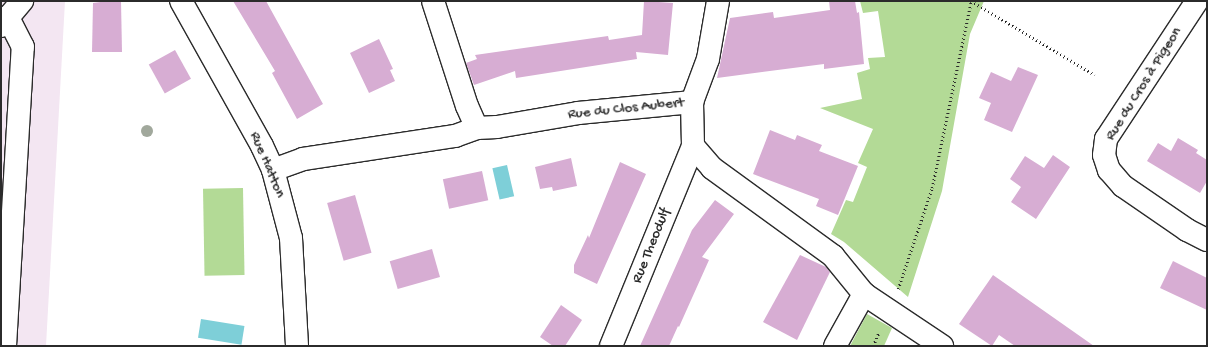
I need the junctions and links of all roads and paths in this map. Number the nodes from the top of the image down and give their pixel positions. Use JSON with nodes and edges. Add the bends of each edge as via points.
{"nodes":[{"id":1,"x":180,"y":1,"type":"edge"},
{"id":2,"x":433,"y":1,"type":"edge"},
{"id":3,"x":718,"y":1,"type":"edge"},
{"id":4,"x":971,"y":1,"type":"edge"},
{"id":5,"x":1197,"y":1,"type":"edge"},
{"id":6,"x":11,"y":15,"type":"edge"},
{"id":7,"x":1095,"y":75,"type":"dead end"},
{"id":8,"x":693,"y":97,"type":"junction"},
{"id":9,"x":477,"y":128,"type":"junction"},
{"id":10,"x":693,"y":146,"type":"junction"},
{"id":11,"x":273,"y":170,"type":"junction"},
{"id":12,"x":1207,"y":240,"type":"edge"},
{"id":13,"x":864,"y":294,"type":"junction"},
{"id":14,"x":891,"y":309,"type":"junction"},
{"id":15,"x":5,"y":346,"type":"edge"},
{"id":16,"x":297,"y":346,"type":"edge"},
{"id":17,"x":611,"y":346,"type":"edge"},
{"id":18,"x":835,"y":346,"type":"edge"},
{"id":19,"x":942,"y":346,"type":"edge"}],
"edges":[{"from":1,"to":11,"type":"street","name":"Rue Hatton"},
{"from":2,"to":9,"type":"street","via":[[467,106]]},
{"from":3,"to":8,"type":"street","via":[[708,59]]},
{"from":4,"to":7,"type":"path"},
{"from":4,"to":14,"type":"path","via":[[932,188]]},
{"from":5,"to":12,"type":"street","name":"Rue du Cros à Pigeon","via":[[1106,139],[1104,155],[1109,170],[1124,186],[1187,230]]},
{"from":6,"to":15,"type":"street","via":[[23,47]]},
{"from":8,"to":9,"type":"street","name":"Rue du Clos Aubert"},
{"from":8,"to":10,"type":"street","name":"Rue du Clos Aubert"},
{"from":9,"to":11,"type":"street","name":"Rue du Clos Aubert","via":[[455,136],[303,159]]},
{"from":10,"to":13,"type":"street","via":[[712,168],[833,256]]},
{"from":10,"to":17,"type":"street","name":"Rue Theodulf"},
{"from":11,"to":16,"type":"street","name":"Rue Hatton","via":[[291,238]]},
{"from":13,"to":14,"type":"street"},
{"from":13,"to":18,"type":"street"},
{"from":14,"to":19,"type":"street"}]}
